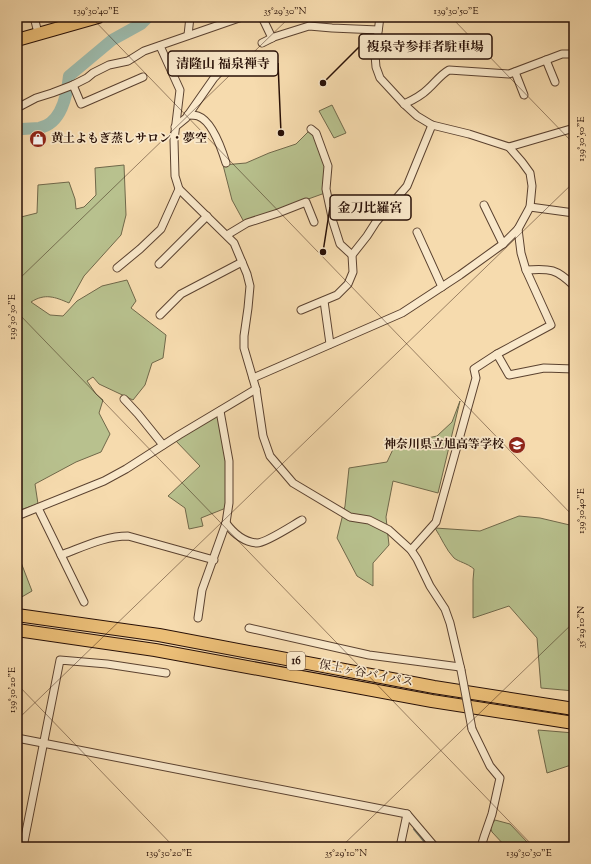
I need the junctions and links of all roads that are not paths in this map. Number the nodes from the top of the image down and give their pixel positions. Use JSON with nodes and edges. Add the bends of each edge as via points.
{"nodes":[{"id":1,"x":34,"y":17,"type":"edge"},
{"id":2,"x":98,"y":17,"type":"edge"},
{"id":3,"x":190,"y":17,"type":"edge"},
{"id":4,"x":242,"y":17,"type":"edge"},
{"id":5,"x":262,"y":17,"type":"edge"},
{"id":6,"x":380,"y":17,"type":"edge"},
{"id":7,"x":378,"y":30,"type":"junction"},
{"id":8,"x":38,"y":33,"type":"junction"},
{"id":9,"x":188,"y":35,"type":"junction"},
{"id":10,"x":273,"y":38,"type":"junction"},
{"id":11,"x":17,"y":40,"type":"edge"},
{"id":12,"x":262,"y":42,"type":"dead end"},
{"id":13,"x":160,"y":46,"type":"junction"},
{"id":14,"x":574,"y":54,"type":"edge"},
{"id":15,"x":546,"y":60,"type":"junction"},
{"id":16,"x":230,"y":62,"type":"dead end"},
{"id":17,"x":515,"y":72,"type":"junction"},
{"id":18,"x":143,"y":77,"type":"dead end"},
{"id":19,"x":555,"y":82,"type":"dead end"},
{"id":20,"x":73,"y":85,"type":"junction"},
{"id":21,"x":524,"y":95,"type":"dead end"},
{"id":22,"x":404,"y":104,"type":"junction"},
{"id":23,"x":17,"y":108,"type":"edge"},
{"id":24,"x":188,"y":115,"type":"junction"},
{"id":25,"x":432,"y":125,"type":"junction"},
{"id":26,"x":175,"y":126,"type":"junction"},
{"id":27,"x":574,"y":128,"type":"edge"},
{"id":28,"x":311,"y":129,"type":"dead end"},
{"id":29,"x":509,"y":147,"type":"junction"},
{"id":30,"x":226,"y":163,"type":"dead end"},
{"id":31,"x":179,"y":190,"type":"junction"},
{"id":32,"x":484,"y":205,"type":"dead end"},
{"id":33,"x":530,"y":206,"type":"junction"},
{"id":34,"x":574,"y":213,"type":"edge"},
{"id":35,"x":207,"y":216,"type":"junction"},
{"id":36,"x":314,"y":222,"type":"dead end"},
{"id":37,"x":518,"y":229,"type":"junction"},
{"id":38,"x":417,"y":232,"type":"dead end"},
{"id":39,"x":227,"y":235,"type":"junction"},
{"id":40,"x":503,"y":244,"type":"junction"},
{"id":41,"x":352,"y":255,"type":"junction"},
{"id":42,"x":242,"y":262,"type":"junction"},
{"id":43,"x":159,"y":264,"type":"dead end"},
{"id":44,"x":117,"y":268,"type":"dead end"},
{"id":45,"x":526,"y":270,"type":"junction"},
{"id":46,"x":574,"y":286,"type":"edge"},
{"id":47,"x":442,"y":287,"type":"junction"},
{"id":48,"x":324,"y":301,"type":"junction"},
{"id":49,"x":301,"y":310,"type":"dead end"},
{"id":50,"x":160,"y":315,"type":"dead end"},
{"id":51,"x":330,"y":344,"type":"junction"},
{"id":52,"x":497,"y":354,"type":"junction"},
{"id":53,"x":574,"y":369,"type":"edge"},
{"id":54,"x":253,"y":378,"type":"junction"},
{"id":55,"x":256,"y":389,"type":"junction"},
{"id":56,"x":124,"y":399,"type":"dead end"},
{"id":57,"x":220,"y":411,"type":"junction"},
{"id":58,"x":163,"y":445,"type":"junction"},
{"id":59,"x":38,"y":508,"type":"junction"},
{"id":60,"x":17,"y":516,"type":"edge"},
{"id":61,"x":302,"y":520,"type":"dead end"},
{"id":62,"x":226,"y":523,"type":"junction"},
{"id":63,"x":411,"y":550,"type":"junction"},
{"id":64,"x":62,"y":555,"type":"junction"},
{"id":65,"x":214,"y":560,"type":"junction"},
{"id":66,"x":84,"y":602,"type":"dead end"},
{"id":67,"x":17,"y":615,"type":"edge"},
{"id":68,"x":198,"y":618,"type":"dead end"},
{"id":69,"x":249,"y":628,"type":"dead end"},
{"id":70,"x":17,"y":630,"type":"edge"},
{"id":71,"x":461,"y":669,"type":"junction"},
{"id":72,"x":166,"y":673,"type":"dead end"},
{"id":73,"x":574,"y":709,"type":"edge"},
{"id":74,"x":574,"y":723,"type":"edge"},
{"id":75,"x":17,"y":738,"type":"edge"},
{"id":76,"x":43,"y":743,"type":"junction"},
{"id":77,"x":407,"y":814,"type":"junction"},
{"id":78,"x":17,"y":846,"type":"edge"},
{"id":79,"x":20,"y":847,"type":"edge"},
{"id":80,"x":23,"y":847,"type":"edge"},
{"id":81,"x":400,"y":847,"type":"edge"},
{"id":82,"x":435,"y":847,"type":"edge"},
{"id":83,"x":481,"y":847,"type":"edge"}],
"edges":[{"from":1,"to":8,"type":"street"},
{"from":2,"to":8,"type":"highway"},
{"from":3,"to":9,"type":"street"},
{"from":4,"to":9,"type":"street"},
{"from":5,"to":10,"type":"street"},
{"from":6,"to":7,"type":"street"},
{"from":7,"to":10,"type":"street","via":[[309,26]]},
{"from":7,"to":22,"type":"street","via":[[376,67],[380,78]]},
{"from":8,"to":11,"type":"highway"},
{"from":9,"to":13,"type":"street"},
{"from":10,"to":12,"type":"street"},
{"from":13,"to":20,"type":"street","via":[[128,61],[109,65]]},
{"from":13,"to":26,"type":"street","via":[[180,90]]},
{"from":14,"to":15,"type":"street","via":[[562,54]]},
{"from":15,"to":17,"type":"street"},
{"from":15,"to":19,"type":"street"},
{"from":16,"to":24,"type":"street","via":[[214,78]]},
{"from":17,"to":21,"type":"street"},
{"from":17,"to":22,"type":"street","via":[[499,74],[449,70],[442,73],[422,95]]},
{"from":18,"to":20,"type":"street","via":[[81,104]]},
{"from":20,"to":23,"type":"street","via":[[36,98]]},
{"from":22,"to":25,"type":"street"},
{"from":24,"to":26,"type":"street"},
{"from":24,"to":30,"type":"street","via":[[199,116],[204,120],[214,133]]},
{"from":25,"to":29,"type":"street"},
{"from":25,"to":41,"type":"street","via":[[407,186],[380,216]]},
{"from":26,"to":31,"type":"street","via":[[174,163]]},
{"from":27,"to":29,"type":"street"},
{"from":28,"to":41,"type":"street","via":[[316,133],[328,166],[326,189],[335,229],[340,244]]},
{"from":29,"to":33,"type":"street","via":[[530,173]]},
{"from":31,"to":35,"type":"street"},
{"from":31,"to":44,"type":"street","via":[[161,229]]},
{"from":32,"to":40,"type":"street"},
{"from":33,"to":34,"type":"street"},
{"from":33,"to":37,"type":"street"},
{"from":35,"to":39,"type":"street"},
{"from":35,"to":43,"type":"street"},
{"from":36,"to":39,"type":"street","via":[[306,202],[247,223]]},
{"from":37,"to":40,"type":"street"},
{"from":37,"to":45,"type":"street"},
{"from":38,"to":47,"type":"street"},
{"from":39,"to":42,"type":"street","via":[[234,243]]},
{"from":40,"to":47,"type":"street"},
{"from":41,"to":48,"type":"street","via":[[353,272],[348,284],[337,295]]},
{"from":42,"to":50,"type":"street","via":[[181,294]]},
{"from":42,"to":54,"type":"street","via":[[250,286],[244,348]]},
{"from":45,"to":46,"type":"street","via":[[545,269],[556,272]]},
{"from":45,"to":52,"type":"street","via":[[551,325]]},
{"from":47,"to":51,"type":"street","via":[[402,313]]},
{"from":48,"to":49,"type":"street"},
{"from":48,"to":51,"type":"street"},
{"from":51,"to":54,"type":"street"},
{"from":52,"to":53,"type":"street","via":[[509,374],[544,368]]},
{"from":52,"to":63,"type":"street","via":[[474,369],[476,378],[436,522]]},
{"from":54,"to":55,"type":"street"},
{"from":55,"to":57,"type":"street"},
{"from":55,"to":63,"type":"street","via":[[263,436],[270,456],[293,483],[350,517],[369,520],[389,530]]},
{"from":56,"to":58,"type":"street"},
{"from":57,"to":58,"type":"street"},
{"from":57,"to":62,"type":"street","via":[[229,461],[229,504]]},
{"from":58,"to":59,"type":"street","via":[[109,478]]},
{"from":59,"to":60,"type":"street"},
{"from":59,"to":64,"type":"street"},
{"from":61,"to":62,"type":"street","via":[[258,543],[241,538]]},
{"from":62,"to":65,"type":"street"},
{"from":63,"to":71,"type":"street","via":[[445,609]]},
{"from":64,"to":65,"type":"street","via":[[108,538],[128,536]]},
{"from":64,"to":66,"type":"street"},
{"from":65,"to":68,"type":"street","via":[[202,590]]},
{"from":67,"to":73,"type":"highway","name":"保土ヶ谷バイパス","number":"16","via":[[160,635]]},
{"from":69,"to":71,"type":"street","via":[[369,655]]},
{"from":70,"to":74,"type":"highway","name":"保土ヶ谷バイパス","number":"16","via":[[155,650],[432,701]]},
{"from":71,"to":83,"type":"street","bridge":true,"via":[[472,729],[490,766],[500,778]]},
{"from":72,"to":76,"type":"street","via":[[60,660]]},
{"from":75,"to":76,"type":"street"},
{"from":76,"to":77,"type":"street"},
{"from":76,"to":80,"type":"street"},
{"from":77,"to":81,"type":"street"},
{"from":77,"to":82,"type":"street"},
{"from":78,"to":79,"type":"street"}]}
